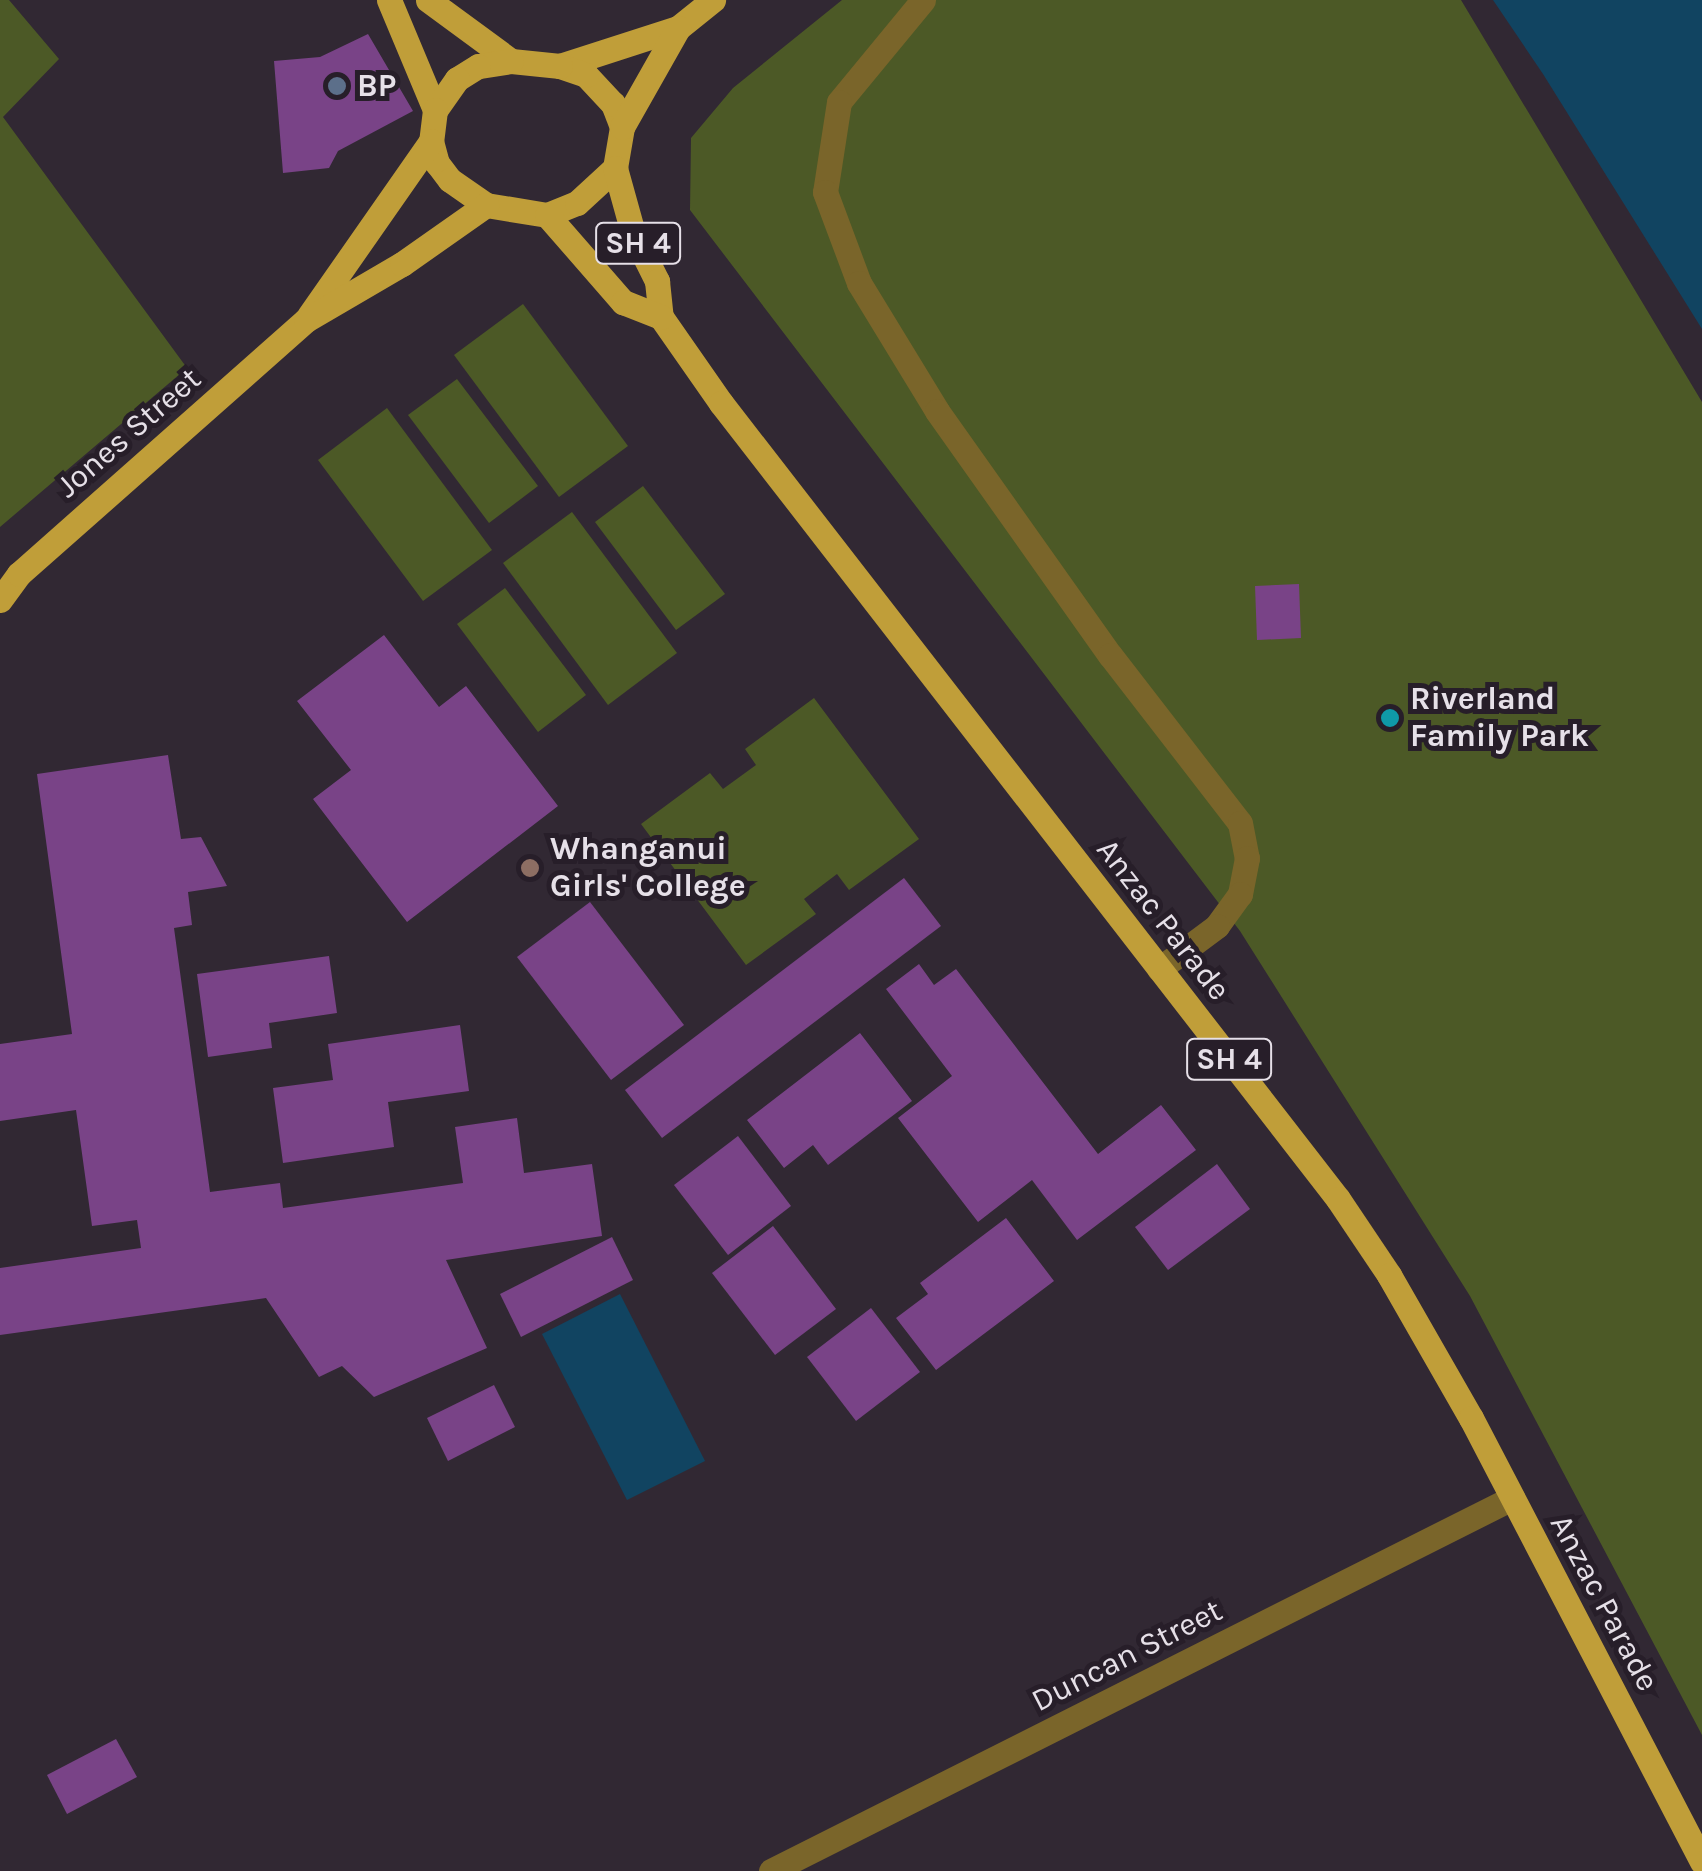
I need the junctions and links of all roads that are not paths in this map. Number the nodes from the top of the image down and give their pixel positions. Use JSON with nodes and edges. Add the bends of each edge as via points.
{"nodes":[{"id":1,"x":389,"y":0,"type":"edge"},
{"id":2,"x":428,"y":0,"type":"edge"},
{"id":3,"x":713,"y":0,"type":"edge"},
{"id":4,"x":922,"y":0,"type":"edge"},
{"id":5,"x":683,"y":24,"type":"junction"},
{"id":6,"x":511,"y":61,"type":"junction"},
{"id":7,"x":560,"y":66,"type":"junction"},
{"id":8,"x":435,"y":110,"type":"junction"},
{"id":9,"x":622,"y":127,"type":"junction"},
{"id":10,"x":432,"y":140,"type":"junction"},
{"id":11,"x":615,"y":168,"type":"junction"},
{"id":12,"x":486,"y":205,"type":"junction"},
{"id":13,"x":547,"y":214,"type":"junction"},
{"id":14,"x":661,"y":318,"type":"junction"},
{"id":15,"x":306,"y":320,"type":"junction"},
{"id":16,"x":0,"y":600,"type":"edge"},
{"id":17,"x":1159,"y":969,"type":"junction"},
{"id":18,"x":1512,"y":1498,"type":"junction"},
{"id":19,"x":1702,"y":1861,"type":"edge"},
{"id":20,"x":771,"y":1871,"type":"edge"}],
"edges":[{"from":1,"to":8,"type":"main road"},
{"from":2,"to":6,"type":"main road"},
{"from":3,"to":5,"type":"main road"},
{"from":4,"to":17,"type":"street","via":[[839,102],[825,192],[859,283],[937,412],[1240,824],[1247,858],[1240,894],[1217,926]]},
{"from":5,"to":7,"type":"main road"},
{"from":5,"to":9,"type":"main road"},
{"from":6,"to":7,"type":"main road"},
{"from":6,"to":8,"type":"main road","via":[[478,66],[457,79]]},
{"from":7,"to":9,"type":"main road","via":[[600,87]]},
{"from":8,"to":10,"type":"main road"},
{"from":9,"to":11,"type":"main road","number":"SH 4"},
{"from":10,"to":12,"type":"main road","number":"SH 4","via":[[450,180]]},
{"from":10,"to":15,"type":"main road","name":"Jones Street"},
{"from":11,"to":13,"type":"main road","number":"SH 4","via":[[577,204]]},
{"from":11,"to":14,"type":"main road","name":"Anzac Parade","number":"SH 4","via":[[633,234],[656,280]]},
{"from":12,"to":13,"type":"main road","number":"SH 4"},
{"from":12,"to":15,"type":"main road","name":"Jones Street"},
{"from":13,"to":14,"type":"main road","name":"Anzac Parade","number":"SH 4","via":[[623,302]]},
{"from":14,"to":17,"type":"main road","name":"Anzac Parade","number":"SH 4"},
{"from":15,"to":16,"type":"main road","name":"Jones Street","via":[[19,574]]},
{"from":17,"to":18,"type":"main road","name":"Anzac Parade","number":"SH 4","via":[[1358,1230],[1428,1340]]},
{"from":18,"to":19,"type":"main road","name":"Anzac Parade","number":"SH 4"},
{"from":18,"to":20,"type":"street","name":"Duncan Street"}]}
